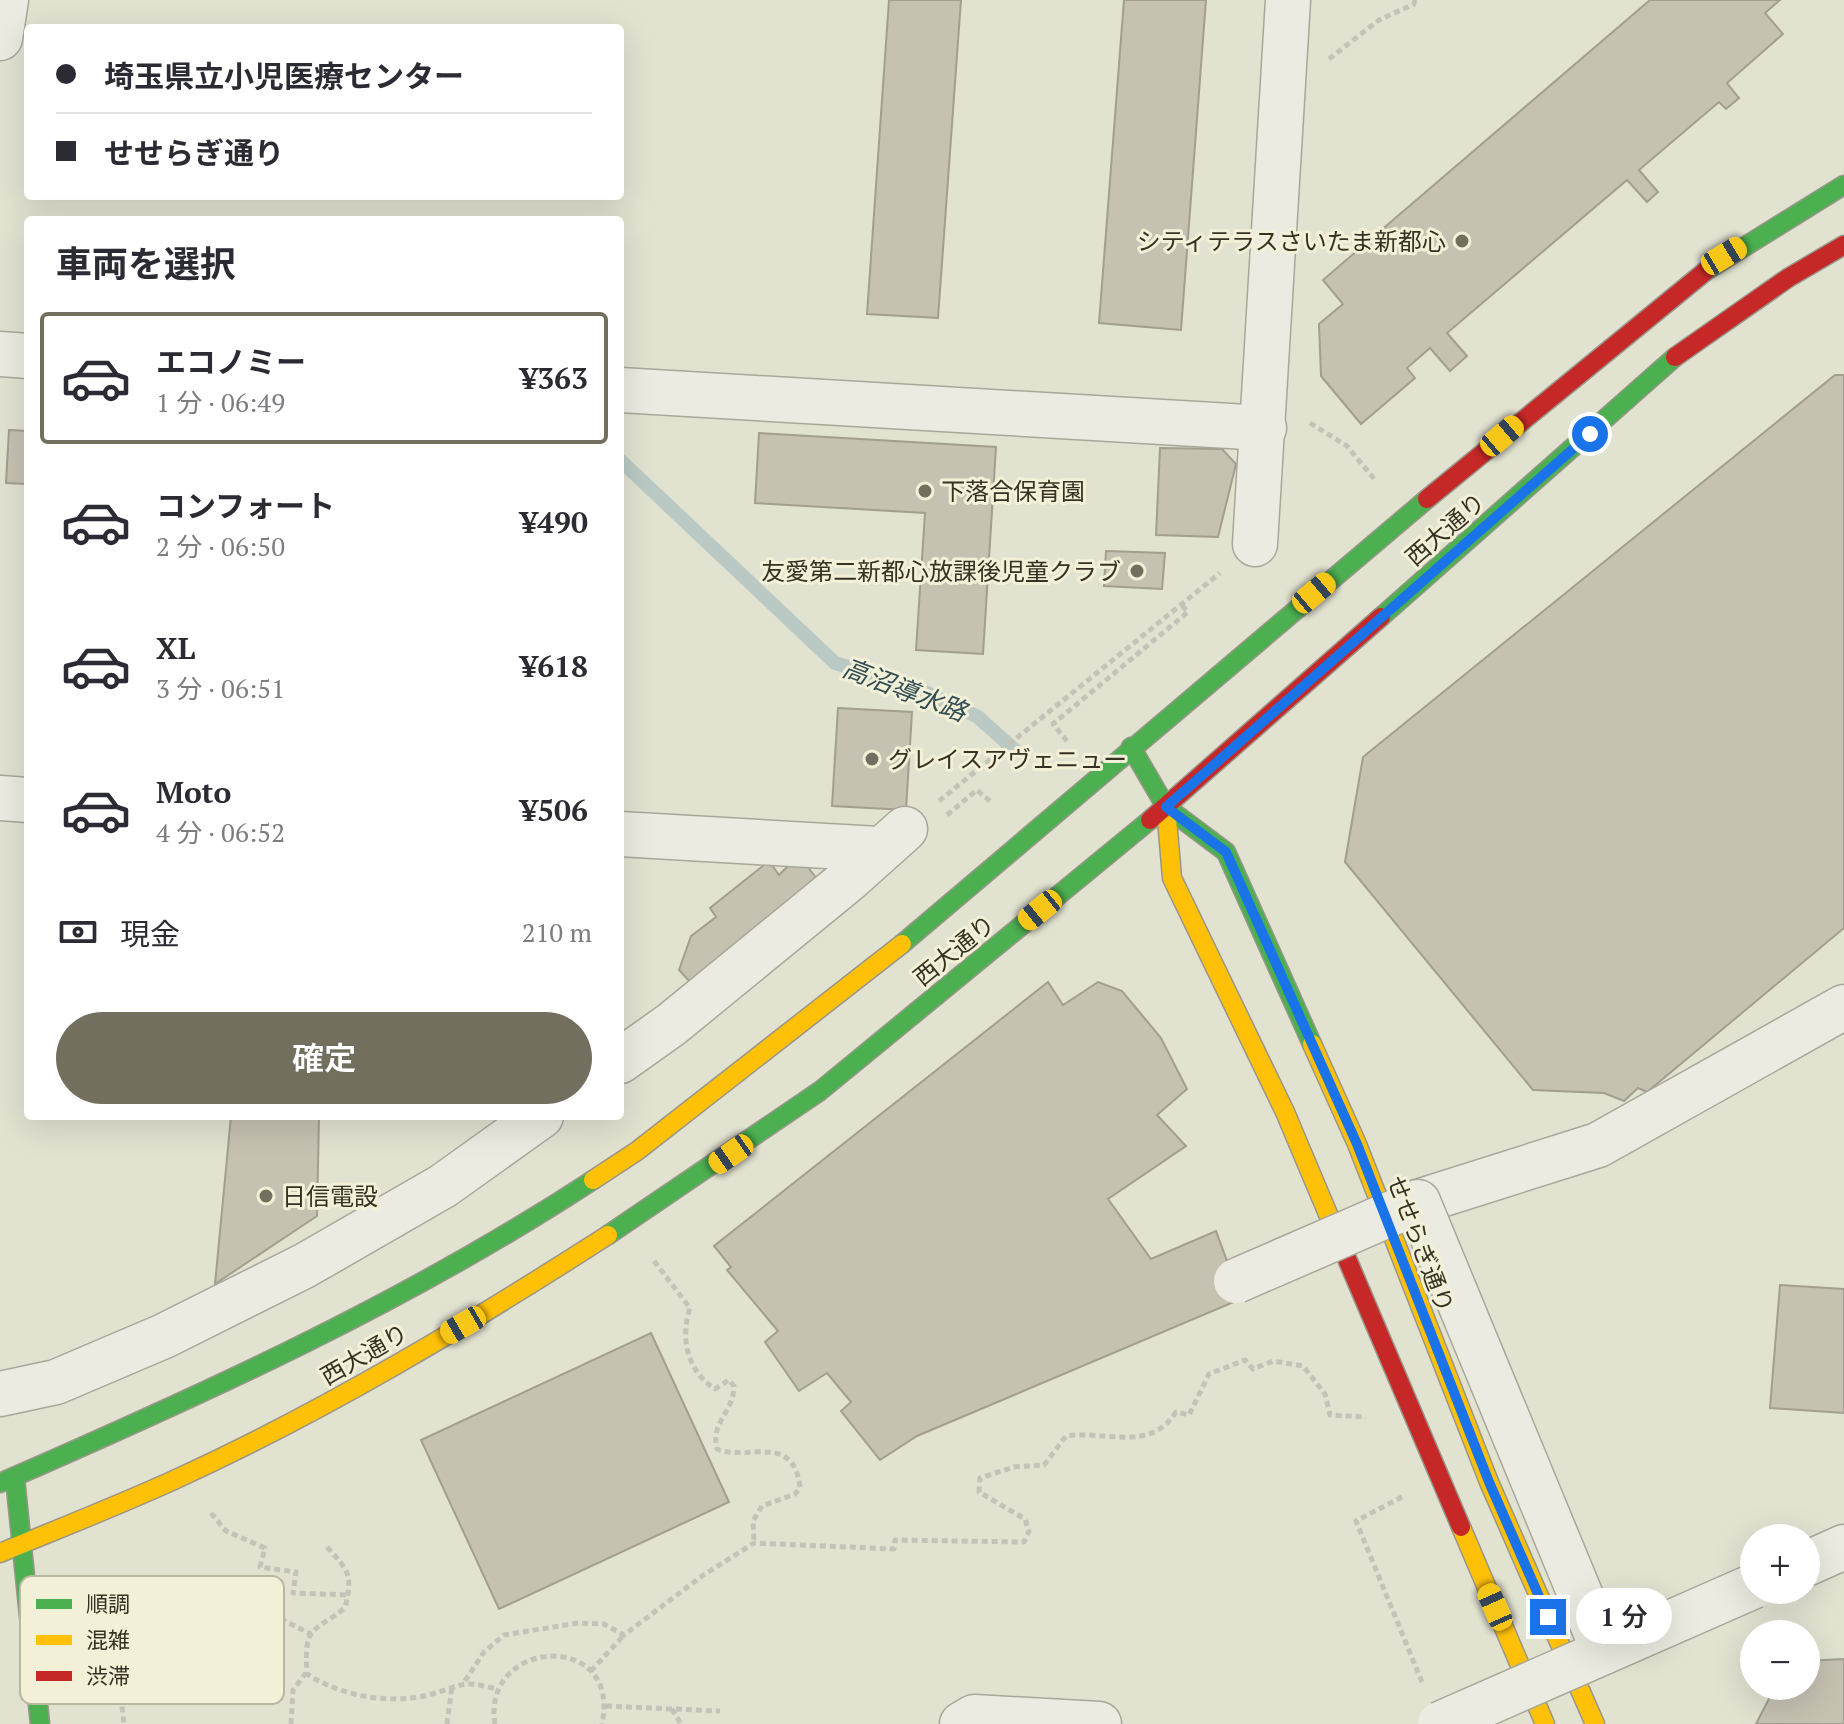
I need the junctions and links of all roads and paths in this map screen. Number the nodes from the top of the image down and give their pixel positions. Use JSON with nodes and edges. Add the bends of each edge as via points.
{"nodes":[{"id":1,"x":6,"y":0,"type":"edge"},
{"id":2,"x":1288,"y":0,"type":"edge"},
{"id":3,"x":1415,"y":0,"type":"edge"},
{"id":4,"x":0,"y":38,"type":"edge"},
{"id":5,"x":1316,"y":65,"type":"dead end"},
{"id":6,"x":1844,"y":185,"type":"edge"},
{"id":7,"x":1844,"y":245,"type":"edge"},
{"id":8,"x":0,"y":354,"type":"edge"},
{"id":9,"x":24,"y":356,"type":"edge"},
{"id":10,"x":624,"y":390,"type":"edge"},
{"id":11,"x":1283,"y":426,"type":"junction"},
{"id":12,"x":1375,"y":480,"type":"dead end"},
{"id":13,"x":1255,"y":544,"type":"joint"},
{"id":14,"x":1181,"y":604,"type":"junction"},
{"id":15,"x":1067,"y":741,"type":"dead end"},
{"id":16,"x":1131,"y":747,"type":"junction"},
{"id":17,"x":0,"y":798,"type":"edge"},
{"id":18,"x":24,"y":800,"type":"edge"},
{"id":19,"x":1166,"y":807,"type":"junction"},
{"id":20,"x":624,"y":834,"type":"edge"},
{"id":21,"x":892,"y":839,"type":"junction"},
{"id":22,"x":1844,"y":1007,"type":"edge"},
{"id":23,"x":624,"y":1058,"type":"edge"},
{"id":24,"x":535,"y":1120,"type":"edge"},
{"id":25,"x":1418,"y":1202,"type":"junction"},
{"id":26,"x":654,"y":1261,"type":"dead end"},
{"id":27,"x":1236,"y":1281,"type":"dead end"},
{"id":28,"x":0,"y":1394,"type":"edge"},
{"id":29,"x":1372,"y":1417,"type":"dead end"},
{"id":30,"x":8,"y":1481,"type":"edge"},
{"id":31,"x":1406,"y":1496,"type":"dead end"},
{"id":32,"x":207,"y":1508,"type":"dead end"},
{"id":33,"x":754,"y":1543,"type":"junction"},
{"id":34,"x":22,"y":1547,"type":"junction"},
{"id":35,"x":327,"y":1547,"type":"dead end"},
{"id":36,"x":1844,"y":1547,"type":"edge"},
{"id":37,"x":0,"y":1553,"type":"edge"},
{"id":38,"x":1820,"y":1558,"type":"edge"},
{"id":39,"x":25,"y":1576,"type":"edge"},
{"id":40,"x":1740,"y":1592,"type":"edge"},
{"id":41,"x":348,"y":1595,"type":"junction"},
{"id":42,"x":284,"y":1621,"type":"edge"},
{"id":43,"x":311,"y":1634,"type":"junction"},
{"id":44,"x":624,"y":1635,"type":"junction"},
{"id":45,"x":1604,"y":1652,"type":"junction"},
{"id":46,"x":591,"y":1671,"type":"junction"},
{"id":47,"x":307,"y":1673,"type":"junction"},
{"id":48,"x":465,"y":1681,"type":"junction"},
{"id":49,"x":452,"y":1686,"type":"junction"},
{"id":50,"x":497,"y":1689,"type":"junction"},
{"id":51,"x":38,"y":1704,"type":"edge"},
{"id":52,"x":122,"y":1704,"type":"edge"},
{"id":53,"x":606,"y":1706,"type":"junction"},
{"id":54,"x":672,"y":1708,"type":"junction"},
{"id":55,"x":720,"y":1711,"type":"dead end"},
{"id":56,"x":1438,"y":1719,"type":"edge"},
{"id":57,"x":291,"y":1723,"type":"edge"},
{"id":58,"x":40,"y":1724,"type":"edge"},
{"id":59,"x":124,"y":1724,"type":"edge"},
{"id":60,"x":447,"y":1724,"type":"edge"},
{"id":61,"x":495,"y":1724,"type":"edge"},
{"id":62,"x":602,"y":1724,"type":"edge"},
{"id":63,"x":681,"y":1724,"type":"edge"},
{"id":64,"x":962,"y":1724,"type":"edge"},
{"id":65,"x":1099,"y":1724,"type":"edge"},
{"id":66,"x":1545,"y":1724,"type":"edge"},
{"id":67,"x":1595,"y":1724,"type":"edge"}],
"edges":[{"from":1,"to":4,"type":"street"},
{"from":2,"to":11,"type":"street"},
{"from":3,"to":5,"type":"path"},
{"from":6,"to":16,"type":"street","name":"西大通り","via":[[1724,256]]},
{"from":7,"to":19,"type":"street","name":"西大通り","via":[[1678,355]]},
{"from":8,"to":9,"type":"street"},
{"from":10,"to":11,"type":"street"},
{"from":11,"to":12,"type":"path","via":[[1311,423],[1347,446]]},
{"from":11,"to":13,"type":"street"},
{"from":13,"to":14,"type":"path"},
{"from":14,"to":15,"type":"path","via":[[1188,612],[1053,724]]},
{"from":14,"to":21,"type":"path"},
{"from":16,"to":19,"type":"street","name":"せせらぎ通り"},
{"from":16,"to":30,"type":"street","name":"西大通り","via":[[899,946],[744,1071],[612,1168],[512,1233],[391,1299],[199,1396]]},
{"from":17,"to":18,"type":"street"},
{"from":19,"to":34,"type":"street","name":"西大通り","via":[[820,1091],[686,1185],[512,1297],[341,1396],[174,1480]]},
{"from":19,"to":66,"type":"street","name":"せせらぎ通り","via":[[1172,878],[1285,1112]]},
{"from":19,"to":67,"type":"street","name":"せせらぎ通り","via":[[1226,852],[1357,1144],[1489,1482]]},
{"from":20,"to":21,"type":"street"},
{"from":21,"to":23,"type":"street"},
{"from":22,"to":25,"type":"street","via":[[1598,1145]]},
{"from":24,"to":28,"type":"street","via":[[443,1186],[304,1266],[164,1336],[56,1382]]},
{"from":25,"to":27,"type":"street","bridge":true},
{"from":25,"to":45,"type":"street","bridge":true},
{"from":26,"to":33,"type":"path","via":[[690,1308],[686,1345],[695,1373],[715,1389],[729,1380],[734,1386],[731,1408],[717,1424],[717,1449],[773,1452],[793,1466],[798,1477],[795,1494],[762,1506],[753,1521]]},
{"from":29,"to":33,"type":"path","via":[[1330,1415],[1325,1394],[1303,1366],[1273,1361],[1253,1369],[1245,1360],[1209,1374],[1189,1415],[1176,1412],[1156,1432],[1136,1439],[1066,1436],[1044,1465],[1014,1467],[980,1478],[979,1492],[1025,1519],[1029,1531],[1024,1542],[895,1540],[894,1549]]},
{"from":30,"to":34,"type":"street"},
{"from":31,"to":56,"type":"path","via":[[1356,1521]]},
{"from":32,"to":41,"type":"path","via":[[226,1531],[265,1548],[260,1567],[296,1572],[293,1593]]},
{"from":33,"to":44,"type":"path"},
{"from":34,"to":37,"type":"street","name":"西大通り"},
{"from":34,"to":39,"type":"street"},
{"from":35,"to":41,"type":"path","via":[[345,1566],[351,1580]]},
{"from":36,"to":38,"type":"street"},
{"from":40,"to":45,"type":"street","bridge":true},
{"from":41,"to":43,"type":"path","via":[[345,1608],[314,1626]]},
{"from":42,"to":43,"type":"path"},
{"from":43,"to":47,"type":"path"},
{"from":44,"to":46,"type":"path"},
{"from":44,"to":48,"type":"path","via":[[604,1624],[578,1623],[504,1635],[484,1652]]},
{"from":45,"to":56,"type":"street","bridge":true},
{"from":46,"to":50,"type":"path","via":[[558,1654],[533,1657]]},
{"from":46,"to":53,"type":"path","via":[[602,1686]]},
{"from":47,"to":49,"type":"path","via":[[358,1696],[394,1700]]},
{"from":47,"to":57,"type":"path","via":[[293,1690]]},
{"from":48,"to":49,"type":"path"},
{"from":48,"to":50,"type":"path"},
{"from":49,"to":60,"type":"path"},
{"from":50,"to":61,"type":"path"},
{"from":51,"to":58,"type":"street"},
{"from":52,"to":59,"type":"path"},
{"from":53,"to":54,"type":"path"},
{"from":53,"to":62,"type":"path"},
{"from":54,"to":55,"type":"path"},
{"from":54,"to":63,"type":"path"},
{"from":64,"to":65,"type":"street","via":[[974,1717]]}]}
